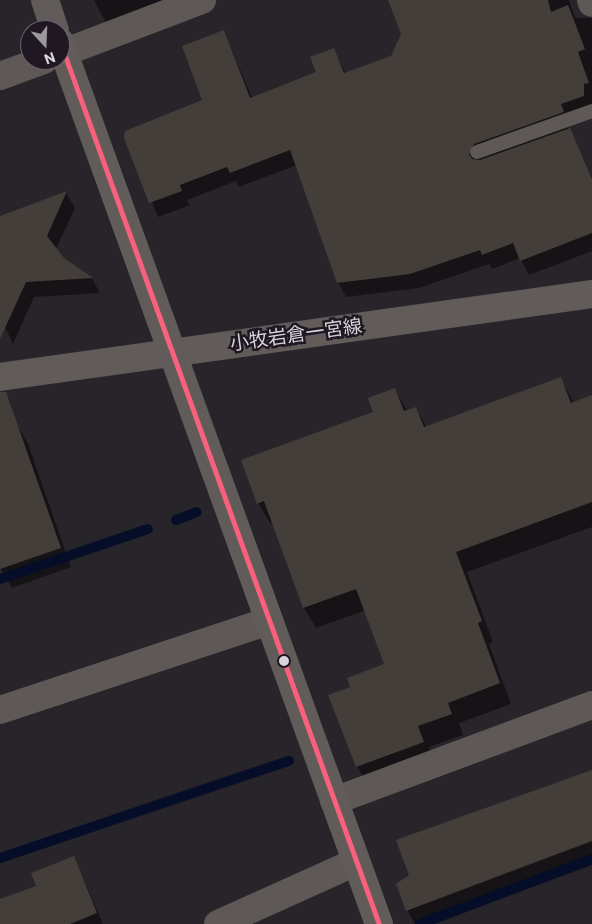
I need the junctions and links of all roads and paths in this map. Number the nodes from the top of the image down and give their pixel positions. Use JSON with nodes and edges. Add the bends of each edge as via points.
{"nodes":[{"id":1,"x":45,"y":0,"type":"edge"},
{"id":2,"x":202,"y":0,"type":"edge"},
{"id":3,"x":50,"y":20,"type":"edge"},
{"id":4,"x":70,"y":44,"type":"edge"},
{"id":5,"x":20,"y":66,"type":"edge"},
{"id":6,"x":65,"y":70,"type":"edge"},
{"id":7,"x":0,"y":76,"type":"edge"},
{"id":8,"x":592,"y":111,"type":"edge"},
{"id":9,"x":477,"y":152,"type":"dead end"},
{"id":10,"x":592,"y":294,"type":"edge"},
{"id":11,"x":171,"y":351,"type":"junction"},
{"id":12,"x":0,"y":377,"type":"edge"},
{"id":13,"x":269,"y":622,"type":"junction"},
{"id":14,"x":592,"y":705,"type":"edge"},
{"id":15,"x":0,"y":710,"type":"edge"},
{"id":16,"x":334,"y":801,"type":"junction"},
{"id":17,"x":356,"y":862,"type":"junction"},
{"id":18,"x":218,"y":924,"type":"edge"},
{"id":19,"x":379,"y":924,"type":"edge"}],
"edges":[{"from":1,"to":3,"type":"street"},
{"from":2,"to":4,"type":"street"},
{"from":5,"to":7,"type":"street"},
{"from":6,"to":11,"type":"street"},
{"from":8,"to":9,"type":"lane"},
{"from":10,"to":11,"type":"street","name":"小牧岩倉一宮線"},
{"from":11,"to":12,"type":"street","name":"小牧岩倉一宮線"},
{"from":11,"to":13,"type":"street"},
{"from":13,"to":15,"type":"street"},
{"from":13,"to":16,"type":"street"},
{"from":14,"to":16,"type":"street"},
{"from":16,"to":17,"type":"street"},
{"from":17,"to":18,"type":"street"},
{"from":17,"to":19,"type":"street"}]}
